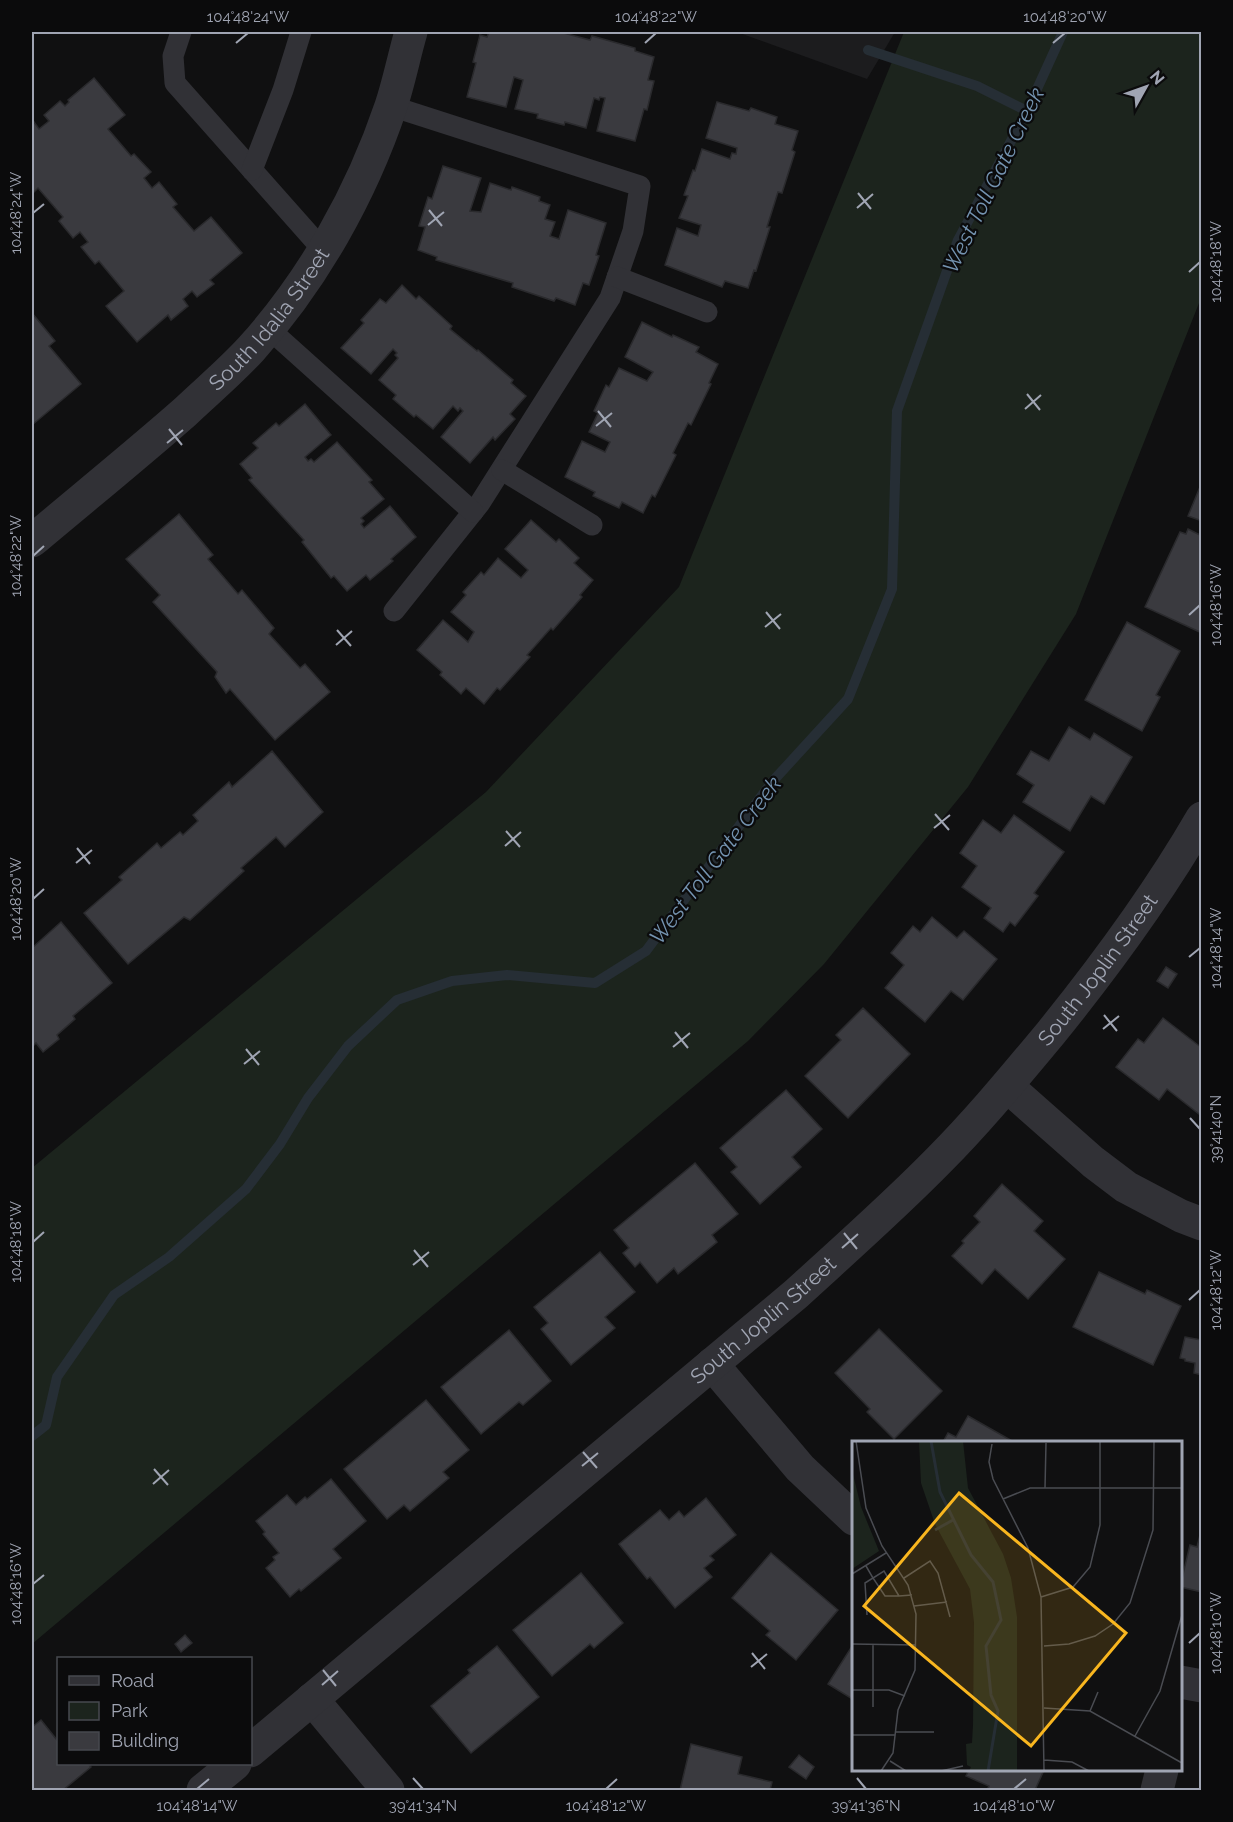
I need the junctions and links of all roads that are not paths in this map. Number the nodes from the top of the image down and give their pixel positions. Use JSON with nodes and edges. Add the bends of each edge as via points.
{"nodes":[{"id":1,"x":181,"y":32,"type":"edge"},
{"id":2,"x":301,"y":32,"type":"edge"},
{"id":3,"x":411,"y":32,"type":"edge"},
{"id":4,"x":391,"y":106,"type":"junction"},
{"id":5,"x":252,"y":170,"type":"junction"},
{"id":6,"x":323,"y":250,"type":"junction"},
{"id":7,"x":617,"y":277,"type":"junction"},
{"id":8,"x":707,"y":312,"type":"dead end"},
{"id":9,"x":268,"y":328,"type":"junction"},
{"id":10,"x":502,"y":470,"type":"junction"},
{"id":11,"x":473,"y":512,"type":"junction"},
{"id":12,"x":592,"y":525,"type":"dead end"},
{"id":13,"x":32,"y":541,"type":"edge"},
{"id":14,"x":394,"y":611,"type":"dead end"},
{"id":15,"x":1202,"y":818,"type":"edge"},
{"id":16,"x":1007,"y":1086,"type":"junction"},
{"id":17,"x":1202,"y":1224,"type":"edge"},
{"id":18,"x":712,"y":1364,"type":"junction"},
{"id":19,"x":852,"y":1517,"type":"edge"},
{"id":20,"x":1182,"y":1682,"type":"edge"},
{"id":21,"x":1202,"y":1686,"type":"edge"},
{"id":22,"x":312,"y":1699,"type":"junction"},
{"id":23,"x":252,"y":1748,"type":"edge"},
{"id":24,"x":234,"y":1765,"type":"edge"},
{"id":25,"x":1162,"y":1771,"type":"edge"},
{"id":26,"x":203,"y":1791,"type":"edge"},
{"id":27,"x":388,"y":1791,"type":"edge"},
{"id":28,"x":1157,"y":1791,"type":"edge"}],
"edges":[{"from":1,"to":5,"type":"lane","via":[[173,56],[175,83]]},
{"from":2,"to":5,"type":"lane"},
{"from":3,"to":4,"type":"street","name":"South Idalia Street"},
{"from":4,"to":6,"type":"street","name":"South Idalia Street","via":[[365,172]]},
{"from":4,"to":7,"type":"lane","via":[[640,186],[633,231]]},
{"from":5,"to":6,"type":"lane"},
{"from":6,"to":9,"type":"street","name":"South Idalia Street"},
{"from":7,"to":8,"type":"lane"},
{"from":7,"to":10,"type":"lane","via":[[610,298]]},
{"from":9,"to":11,"type":"lane"},
{"from":9,"to":13,"type":"street","name":"South Idalia Street","via":[[227,374]]},
{"from":10,"to":11,"type":"lane"},
{"from":10,"to":12,"type":"lane"},
{"from":11,"to":14,"type":"lane"},
{"from":15,"to":16,"type":"street","name":"South Joplin Street","via":[[1094,979]]},
{"from":16,"to":17,"type":"street","via":[[1126,1187]]},
{"from":16,"to":18,"type":"street","name":"South Joplin Street","via":[[869,1228]]},
{"from":18,"to":19,"type":"street","via":[[800,1468]]},
{"from":18,"to":22,"type":"street","name":"South Joplin Street"},
{"from":20,"to":21,"type":"street"},
{"from":22,"to":23,"type":"street","name":"South Joplin Street"},
{"from":22,"to":27,"type":"street"},
{"from":24,"to":26,"type":"street"},
{"from":25,"to":28,"type":"street"}]}
